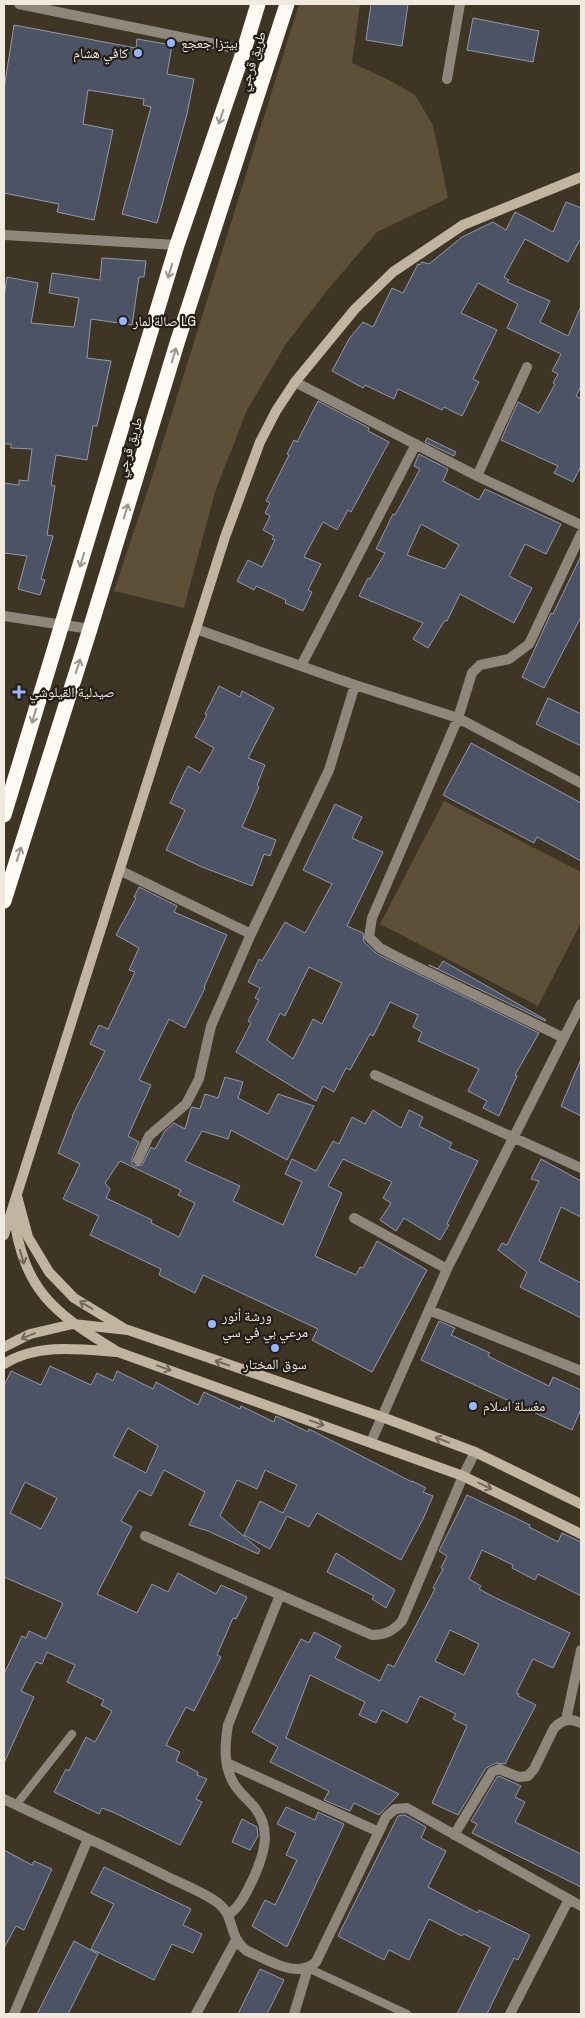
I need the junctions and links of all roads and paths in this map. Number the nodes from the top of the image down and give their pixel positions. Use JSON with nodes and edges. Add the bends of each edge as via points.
{"nodes":[{"id":1,"x":19,"y":4,"type":"edge"},
{"id":2,"x":258,"y":4,"type":"edge"},
{"id":3,"x":287,"y":4,"type":"edge"},
{"id":4,"x":460,"y":4,"type":"edge"},
{"id":5,"x":244,"y":50,"type":"junction"},
{"id":6,"x":447,"y":79,"type":"dead end"},
{"id":7,"x":581,"y":177,"type":"edge"},
{"id":8,"x":4,"y":235,"type":"edge"},
{"id":9,"x":177,"y":245,"type":"junction"},
{"id":10,"x":527,"y":367,"type":"dead end"},
{"id":11,"x":294,"y":382,"type":"junction"},
{"id":12,"x":416,"y":444,"type":"junction"},
{"id":13,"x":477,"y":476,"type":"junction"},
{"id":14,"x":581,"y":525,"type":"edge"},
{"id":15,"x":581,"y":534,"type":"edge"},
{"id":16,"x":4,"y":616,"type":"edge"},
{"id":17,"x":62,"y":625,"type":"junction"},
{"id":18,"x":90,"y":629,"type":"junction"},
{"id":19,"x":196,"y":629,"type":"junction"},
{"id":20,"x":301,"y":666,"type":"junction"},
{"id":21,"x":355,"y":685,"type":"junction"},
{"id":22,"x":458,"y":718,"type":"junction"},
{"id":23,"x":581,"y":783,"type":"edge"},
{"id":24,"x":4,"y":815,"type":"edge"},
{"id":25,"x":121,"y":871,"type":"junction"},
{"id":26,"x":4,"y":901,"type":"edge"},
{"id":27,"x":252,"y":934,"type":"junction"},
{"id":28,"x":581,"y":1004,"type":"edge"},
{"id":29,"x":564,"y":1038,"type":"junction"},
{"id":30,"x":375,"y":1074,"type":"dead end"},
{"id":31,"x":513,"y":1138,"type":"junction"},
{"id":32,"x":138,"y":1160,"type":"dead end"},
{"id":33,"x":581,"y":1168,"type":"edge"},
{"id":34,"x":17,"y":1195,"type":"junction"},
{"id":35,"x":12,"y":1209,"type":"junction"},
{"id":36,"x":354,"y":1218,"type":"dead end"},
{"id":37,"x":4,"y":1235,"type":"edge"},
{"id":38,"x":447,"y":1269,"type":"junction"},
{"id":39,"x":429,"y":1310,"type":"junction"},
{"id":40,"x":73,"y":1324,"type":"junction"},
{"id":41,"x":128,"y":1330,"type":"junction"},
{"id":42,"x":4,"y":1347,"type":"edge"},
{"id":43,"x":118,"y":1352,"type":"junction"},
{"id":44,"x":4,"y":1364,"type":"edge"},
{"id":45,"x":581,"y":1371,"type":"edge"},
{"id":46,"x":382,"y":1417,"type":"junction"},
{"id":47,"x":371,"y":1442,"type":"junction"},
{"id":48,"x":475,"y":1452,"type":"junction"},
{"id":49,"x":463,"y":1476,"type":"junction"},
{"id":50,"x":581,"y":1504,"type":"edge"},
{"id":51,"x":581,"y":1534,"type":"edge"},
{"id":52,"x":145,"y":1536,"type":"dead end"},
{"id":53,"x":280,"y":1595,"type":"junction"},
{"id":54,"x":581,"y":1650,"type":"edge"},
{"id":55,"x":566,"y":1720,"type":"junction"},
{"id":56,"x":581,"y":1723,"type":"edge"},
{"id":57,"x":72,"y":1734,"type":"dead end"},
{"id":58,"x":227,"y":1763,"type":"junction"},
{"id":59,"x":4,"y":1800,"type":"edge"},
{"id":60,"x":16,"y":1805,"type":"junction"},
{"id":61,"x":379,"y":1832,"type":"junction"},
{"id":62,"x":454,"y":1835,"type":"junction"},
{"id":63,"x":88,"y":1839,"type":"junction"},
{"id":64,"x":569,"y":1899,"type":"junction"},
{"id":65,"x":581,"y":1906,"type":"edge"},
{"id":66,"x":228,"y":1915,"type":"junction"},
{"id":67,"x":236,"y":1940,"type":"junction"},
{"id":68,"x":308,"y":1968,"type":"junction"},
{"id":69,"x":14,"y":2014,"type":"edge"},
{"id":70,"x":196,"y":2014,"type":"edge"},
{"id":71,"x":294,"y":2014,"type":"edge"},
{"id":72,"x":407,"y":2014,"type":"edge"},
{"id":73,"x":510,"y":2014,"type":"edge"}],
"edges":[{"from":1,"to":5,"type":"street"},
{"from":2,"to":5,"type":"highway","name":"طريق قرجي"},
{"from":18,"to":3,"type":"highway","name":"طريق قرجي","one_way":true,"via":[[178,340]]},
{"from":4,"to":6,"type":"street"},
{"from":5,"to":9,"type":"highway","name":"طريق قرجي","one_way":true},
{"from":7,"to":11,"type":"street","via":[[463,225],[393,272],[355,309]]},
{"from":8,"to":9,"type":"street"},
{"from":9,"to":17,"type":"highway","name":"طريق قرجي","one_way":true},
{"from":10,"to":13,"type":"street"},
{"from":11,"to":12,"type":"street"},
{"from":11,"to":19,"type":"street","via":[[260,442]]},
{"from":12,"to":13,"type":"street"},
{"from":12,"to":20,"type":"street"},
{"from":13,"to":14,"type":"street"},
{"from":15,"to":22,"type":"street","via":[[529,644],[510,659],[476,668]]},
{"from":16,"to":17,"type":"street"},
{"from":17,"to":18,"type":"street"},
{"from":17,"to":24,"type":"highway","name":"طريق قرجي","one_way":true},
{"from":26,"to":18,"type":"highway","name":"طريق قرجي","one_way":true},
{"from":19,"to":20,"type":"street"},
{"from":19,"to":25,"type":"street"},
{"from":20,"to":21,"type":"street"},
{"from":21,"to":22,"type":"street"},
{"from":21,"to":27,"type":"street","via":[[329,770]]},
{"from":22,"to":23,"type":"street"},
{"from":22,"to":29,"type":"street","via":[[372,918],[369,937],[380,948],[401,959]]},
{"from":25,"to":27,"type":"street"},
{"from":25,"to":34,"type":"street"},
{"from":27,"to":32,"type":"street","via":[[211,1026],[199,1079],[186,1104],[149,1136]]},
{"from":28,"to":29,"type":"street"},
{"from":29,"to":31,"type":"street"},
{"from":30,"to":31,"type":"street"},
{"from":31,"to":33,"type":"street"},
{"from":31,"to":38,"type":"street"},
{"from":34,"to":35,"type":"street"},
{"from":41,"to":34,"type":"street","one_way":true,"via":[[74,1298],[49,1272],[28,1237]]},
{"from":35,"to":37,"type":"street"},
{"from":35,"to":40,"type":"street","one_way":true,"via":[[25,1266],[44,1298]]},
{"from":36,"to":38,"type":"street"},
{"from":38,"to":39,"type":"street"},
{"from":39,"to":45,"type":"street"},
{"from":39,"to":46,"type":"street"},
{"from":40,"to":41,"type":"street"},
{"from":40,"to":42,"type":"street","one_way":true,"via":[[30,1334]]},
{"from":40,"to":43,"type":"street"},
{"from":46,"to":41,"type":"street","one_way":true},
{"from":43,"to":44,"type":"street","via":[[58,1348],[13,1358]]},
{"from":43,"to":47,"type":"street","one_way":true},
{"from":46,"to":47,"type":"street"},
{"from":48,"to":46,"type":"street","one_way":true},
{"from":47,"to":49,"type":"street"},
{"from":48,"to":49,"type":"street"},
{"from":48,"to":50,"type":"street"},
{"from":49,"to":51,"type":"street","one_way":true},
{"from":49,"to":53,"type":"street","via":[[406,1614],[390,1632],[372,1635]]},
{"from":52,"to":53,"type":"street"},
{"from":53,"to":58,"type":"street","via":[[228,1725]]},
{"from":54,"to":55,"type":"street"},
{"from":55,"to":56,"type":"street"},
{"from":55,"to":62,"type":"street","via":[[554,1728],[528,1776],[519,1777],[499,1769],[492,1772]]},
{"from":57,"to":60,"type":"lane"},
{"from":58,"to":61,"type":"street"},
{"from":58,"to":66,"type":"street","via":[[232,1781],[264,1822],[266,1839],[263,1855],[248,1889],[237,1909]]},
{"from":59,"to":60,"type":"street"},
{"from":60,"to":63,"type":"street"},
{"from":61,"to":62,"type":"street","via":[[390,1812],[401,1807]]},
{"from":61,"to":68,"type":"street","via":[[316,1962]]},
{"from":62,"to":64,"type":"street"},
{"from":63,"to":66,"type":"street","via":[[211,1899]]},
{"from":63,"to":69,"type":"street"},
{"from":64,"to":65,"type":"street"},
{"from":64,"to":73,"type":"street"},
{"from":66,"to":67,"type":"street"},
{"from":67,"to":68,"type":"street","via":[[247,1950],[292,1969]]},
{"from":67,"to":70,"type":"street"},
{"from":68,"to":71,"type":"street"},
{"from":68,"to":72,"type":"lane"}]}
